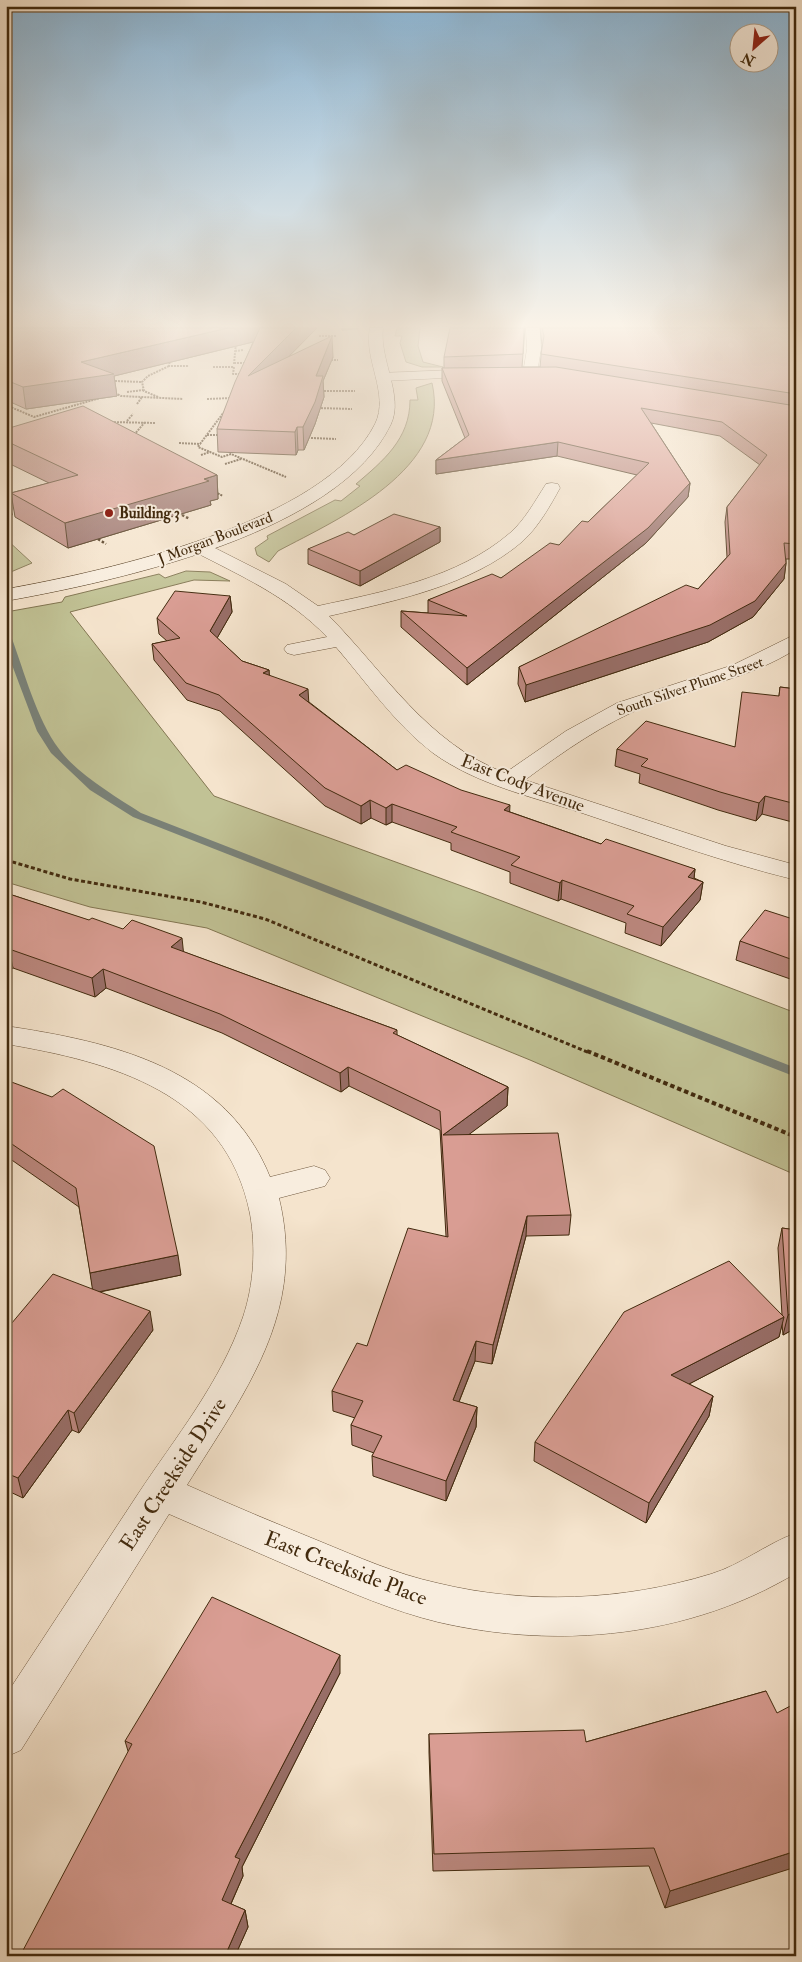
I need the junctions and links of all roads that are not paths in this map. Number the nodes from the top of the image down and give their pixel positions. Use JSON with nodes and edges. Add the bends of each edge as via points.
{"nodes":[{"id":1,"x":384,"y":420,"type":"edge"},
{"id":2,"x":552,"y":488,"type":"dead end"},
{"id":3,"x":199,"y":547,"type":"junction"},
{"id":4,"x":6,"y":595,"type":"edge"},
{"id":5,"x":314,"y":613,"type":"junction"},
{"id":6,"x":341,"y":640,"type":"junction"},
{"id":7,"x":790,"y":649,"type":"edge"},
{"id":8,"x":294,"y":650,"type":"dead end"},
{"id":9,"x":509,"y":781,"type":"junction"},
{"id":10,"x":796,"y":873,"type":"edge"},
{"id":11,"x":6,"y":1035,"type":"edge"},
{"id":12,"x":314,"y":1178,"type":"dead end"},
{"id":13,"x":260,"y":1191,"type":"junction"},
{"id":14,"x":162,"y":1492,"type":"junction"},
{"id":15,"x":796,"y":1551,"type":"edge"},
{"id":16,"x":6,"y":1735,"type":"edge"}],
"edges":[{"from":1,"to":3,"type":"street","name":"J Morgan Boulevard","via":[[372,444],[327,485],[251,527]]},
{"from":2,"to":5,"type":"street","via":[[531,521],[516,537],[478,561],[402,592]]},
{"from":3,"to":4,"type":"street","name":"J Morgan Boulevard","via":[[96,577]]},
{"from":3,"to":5,"type":"street","name":"East Cody Avenue","via":[[280,588]]},
{"from":5,"to":6,"type":"street","name":"East Cody Avenue"},
{"from":6,"to":8,"type":"street"},
{"from":6,"to":9,"type":"street","name":"East Cody Avenue","via":[[434,742],[462,761]]},
{"from":7,"to":9,"type":"street","name":"South Silver Plume Street","via":[[749,668],[667,692],[601,718]]},
{"from":9,"to":10,"type":"street","name":"East Cody Avenue","via":[[724,853]]},
{"from":11,"to":13,"type":"street","name":"East Creekside Drive","via":[[101,1053],[138,1066],[186,1091],[222,1121],[236,1138]]},
{"from":12,"to":13,"type":"street"},
{"from":13,"to":14,"type":"street","name":"East Creekside Drive","via":[[271,1231],[272,1258],[258,1324],[229,1386]]},
{"from":14,"to":15,"type":"street","name":"East Creekside Place","via":[[392,1590],[485,1611],[585,1615],[664,1606],[734,1585],[767,1570]]},
{"from":14,"to":16,"type":"street","name":"East Creekside Drive"}]}
